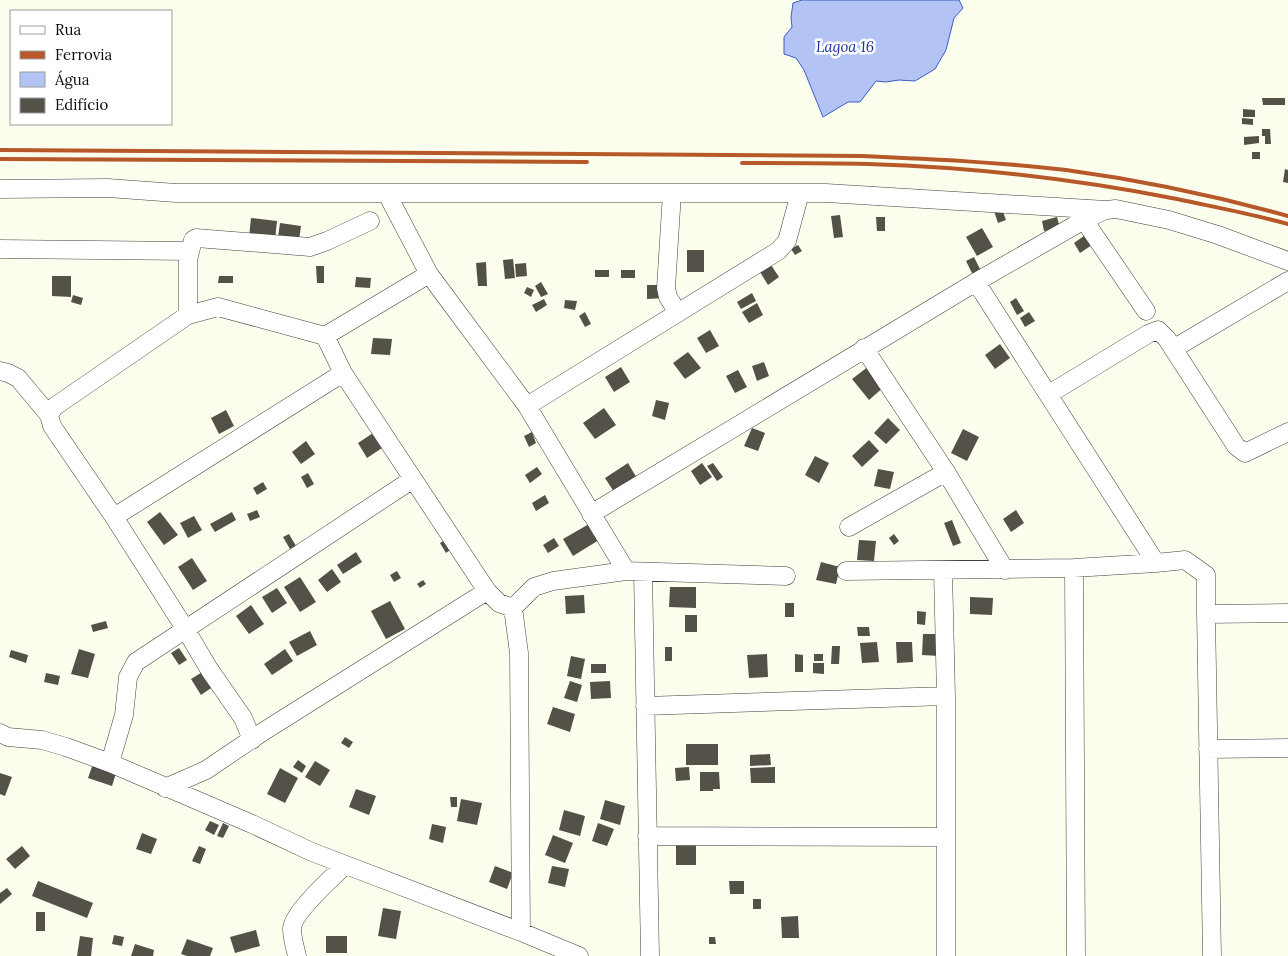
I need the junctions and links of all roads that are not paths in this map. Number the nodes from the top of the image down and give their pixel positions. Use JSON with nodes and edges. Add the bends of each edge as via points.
{"nodes":[{"id":1,"x":0,"y":189,"type":"edge"},
{"id":2,"x":672,"y":193,"type":"junction"},
{"id":3,"x":800,"y":193,"type":"junction"},
{"id":4,"x":387,"y":194,"type":"junction"},
{"id":5,"x":1106,"y":210,"type":"junction"},
{"id":6,"x":1084,"y":220,"type":"junction"},
{"id":7,"x":370,"y":221,"type":"dead end"},
{"id":8,"x":0,"y":249,"type":"edge"},
{"id":9,"x":189,"y":251,"type":"junction"},
{"id":10,"x":1288,"y":261,"type":"edge"},
{"id":11,"x":429,"y":274,"type":"junction"},
{"id":12,"x":1288,"y":281,"type":"edge"},
{"id":13,"x":976,"y":282,"type":"junction"},
{"id":14,"x":1146,"y":311,"type":"dead end"},
{"id":15,"x":678,"y":313,"type":"junction"},
{"id":16,"x":188,"y":315,"type":"junction"},
{"id":17,"x":325,"y":336,"type":"junction"},
{"id":18,"x":864,"y":348,"type":"junction"},
{"id":19,"x":1174,"y":349,"type":"junction"},
{"id":20,"x":0,"y":371,"type":"edge"},
{"id":21,"x":343,"y":373,"type":"junction"},
{"id":22,"x":1049,"y":394,"type":"junction"},
{"id":23,"x":527,"y":406,"type":"junction"},
{"id":24,"x":49,"y":415,"type":"junction"},
{"id":25,"x":1288,"y":432,"type":"edge"},
{"id":26,"x":946,"y":472,"type":"junction"},
{"id":27,"x":413,"y":480,"type":"junction"},
{"id":28,"x":591,"y":514,"type":"junction"},
{"id":29,"x":114,"y":516,"type":"junction"},
{"id":30,"x":849,"y":527,"type":"dead end"},
{"id":31,"x":1156,"y":563,"type":"junction"},
{"id":32,"x":1074,"y":568,"type":"junction"},
{"id":33,"x":1005,"y":570,"type":"junction"},
{"id":34,"x":626,"y":571,"type":"junction"},
{"id":35,"x":846,"y":571,"type":"dead end"},
{"id":36,"x":943,"y":571,"type":"junction"},
{"id":37,"x":643,"y":572,"type":"junction"},
{"id":38,"x":786,"y":576,"type":"dead end"},
{"id":39,"x":487,"y":591,"type":"junction"},
{"id":40,"x":513,"y":608,"type":"junction"},
{"id":41,"x":1288,"y":613,"type":"edge"},
{"id":42,"x":1206,"y":614,"type":"junction"},
{"id":43,"x":186,"y":630,"type":"junction"},
{"id":44,"x":946,"y":696,"type":"junction"},
{"id":45,"x":645,"y":706,"type":"junction"},
{"id":46,"x":243,"y":718,"type":"junction"},
{"id":47,"x":270,"y":727,"type":"junction"},
{"id":48,"x":0,"y":734,"type":"edge"},
{"id":49,"x":252,"y":740,"type":"junction"},
{"id":50,"x":1288,"y":748,"type":"edge"},
{"id":51,"x":1208,"y":749,"type":"junction"},
{"id":52,"x":110,"y":764,"type":"junction"},
{"id":53,"x":164,"y":788,"type":"junction"},
{"id":54,"x":646,"y":836,"type":"junction"},
{"id":55,"x":945,"y":837,"type":"junction"},
{"id":56,"x":345,"y":865,"type":"junction"},
{"id":57,"x":520,"y":909,"type":"junction"},
{"id":58,"x":501,"y":924,"type":"junction"},
{"id":59,"x":521,"y":932,"type":"junction"},
{"id":60,"x":297,"y":956,"type":"edge"},
{"id":61,"x":579,"y":956,"type":"edge"},
{"id":62,"x":650,"y":956,"type":"edge"},
{"id":63,"x":946,"y":956,"type":"edge"},
{"id":64,"x":1076,"y":956,"type":"edge"},
{"id":65,"x":1212,"y":956,"type":"edge"}],
"edges":[{"from":1,"to":4,"type":"street"},
{"from":2,"to":3,"type":"street"},
{"from":2,"to":4,"type":"street"},
{"from":2,"to":15,"type":"street","via":[[666,288]]},
{"from":3,"to":5,"type":"street"},
{"from":3,"to":15,"type":"street","via":[[787,241],[778,251]]},
{"from":4,"to":11,"type":"street"},
{"from":5,"to":6,"type":"street"},
{"from":5,"to":10,"type":"street","via":[[1169,220]]},
{"from":6,"to":13,"type":"street"},
{"from":6,"to":14,"type":"street"},
{"from":7,"to":9,"type":"street","via":[[314,246],[196,238]]},
{"from":8,"to":9,"type":"street"},
{"from":9,"to":16,"type":"street"},
{"from":11,"to":17,"type":"street"},
{"from":11,"to":23,"type":"street"},
{"from":12,"to":19,"type":"street"},
{"from":13,"to":18,"type":"street"},
{"from":13,"to":22,"type":"street"},
{"from":15,"to":23,"type":"street"},
{"from":16,"to":17,"type":"street","via":[[218,307]]},
{"from":16,"to":24,"type":"street","via":[[54,407]]},
{"from":17,"to":21,"type":"street"},
{"from":18,"to":26,"type":"street"},
{"from":18,"to":28,"type":"street"},
{"from":19,"to":22,"type":"street","via":[[1158,330]]},
{"from":19,"to":25,"type":"street","via":[[1240,450],[1245,453]]},
{"from":20,"to":24,"type":"street","via":[[18,378]]},
{"from":21,"to":27,"type":"street"},
{"from":21,"to":29,"type":"street"},
{"from":22,"to":31,"type":"street"},
{"from":23,"to":28,"type":"street"},
{"from":24,"to":29,"type":"street","via":[[52,426]]},
{"from":26,"to":30,"type":"street"},
{"from":26,"to":33,"type":"street"},
{"from":27,"to":39,"type":"street"},
{"from":27,"to":43,"type":"street"},
{"from":28,"to":34,"type":"street"},
{"from":29,"to":43,"type":"street"},
{"from":31,"to":32,"type":"street"},
{"from":31,"to":42,"type":"street","via":[[1185,560],[1206,575]]},
{"from":32,"to":33,"type":"street"},
{"from":32,"to":64,"type":"street"},
{"from":33,"to":36,"type":"street"},
{"from":34,"to":37,"type":"street"},
{"from":34,"to":40,"type":"street","via":[[553,581],[534,587]]},
{"from":35,"to":36,"type":"street"},
{"from":36,"to":44,"type":"street"},
{"from":37,"to":38,"type":"street"},
{"from":37,"to":45,"type":"street"},
{"from":39,"to":40,"type":"street","via":[[499,603]]},
{"from":39,"to":47,"type":"street"},
{"from":40,"to":57,"type":"street","via":[[519,653]]},
{"from":41,"to":42,"type":"street"},
{"from":42,"to":51,"type":"street"},
{"from":43,"to":46,"type":"street"},
{"from":43,"to":52,"type":"street","via":[[133,666]]},
{"from":44,"to":45,"type":"street"},
{"from":44,"to":55,"type":"street"},
{"from":45,"to":54,"type":"street"},
{"from":46,"to":47,"type":"street"},
{"from":46,"to":49,"type":"street"},
{"from":47,"to":49,"type":"street"},
{"from":48,"to":52,"type":"street","via":[[42,740]]},
{"from":49,"to":53,"type":"street","via":[[206,770]]},
{"from":50,"to":51,"type":"street"},
{"from":51,"to":65,"type":"street"},
{"from":52,"to":53,"type":"street"},
{"from":53,"to":56,"type":"street"},
{"from":54,"to":55,"type":"street"},
{"from":54,"to":62,"type":"street"},
{"from":55,"to":63,"type":"street"},
{"from":56,"to":58,"type":"street"},
{"from":56,"to":60,"type":"street","via":[[293,922]]},
{"from":57,"to":58,"type":"street"},
{"from":57,"to":59,"type":"street"},
{"from":58,"to":59,"type":"street"},
{"from":59,"to":61,"type":"street"}]}
